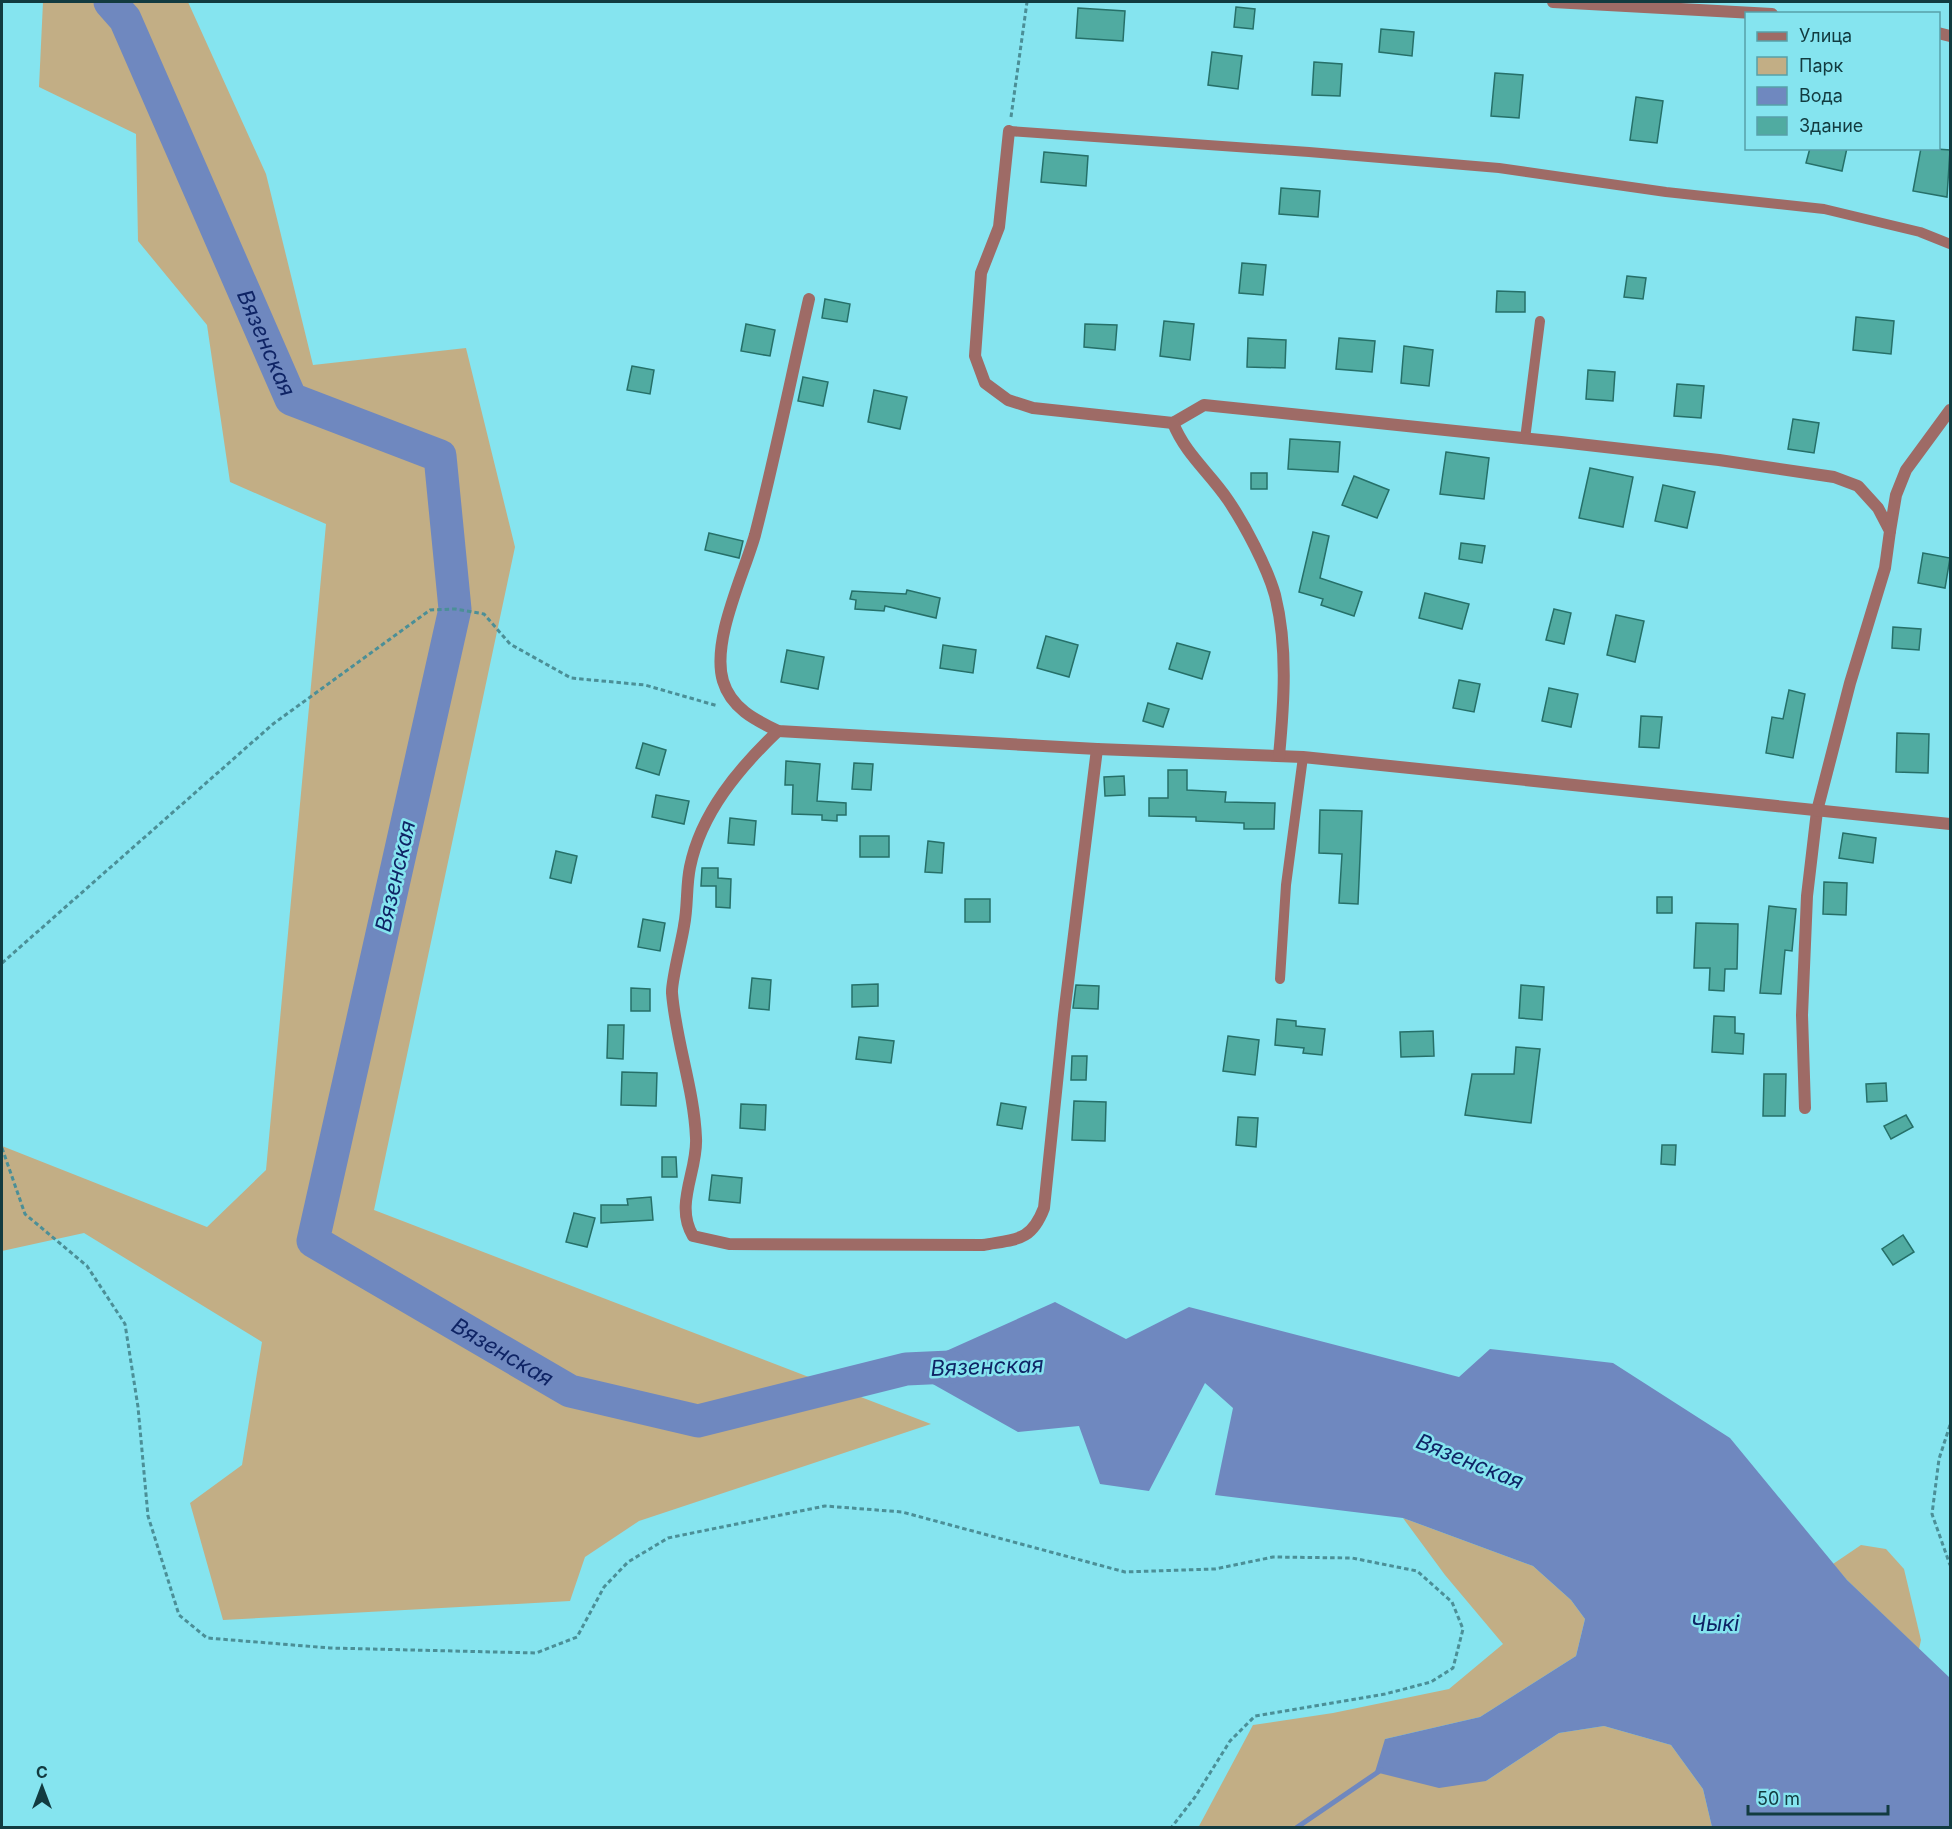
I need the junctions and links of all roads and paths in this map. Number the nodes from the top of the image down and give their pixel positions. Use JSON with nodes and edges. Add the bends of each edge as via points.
{"nodes":[{"id":1,"x":1027,"y":2,"type":"edge"},
{"id":2,"x":1553,"y":2,"type":"edge"},
{"id":3,"x":1745,"y":13,"type":"edge"},
{"id":4,"x":1009,"y":131,"type":"junction"},
{"id":5,"x":1950,"y":244,"type":"edge"},
{"id":6,"x":809,"y":299,"type":"dead end"},
{"id":7,"x":1540,"y":321,"type":"dead end"},
{"id":8,"x":1950,"y":410,"type":"edge"},
{"id":9,"x":1173,"y":423,"type":"junction"},
{"id":10,"x":1525,"y":439,"type":"junction"},
{"id":11,"x":1890,"y":531,"type":"junction"},
{"id":12,"x":744,"y":714,"type":"junction"},
{"id":13,"x":778,"y":731,"type":"junction"},
{"id":14,"x":1097,"y":749,"type":"junction"},
{"id":15,"x":1279,"y":756,"type":"junction"},
{"id":16,"x":1303,"y":757,"type":"junction"},
{"id":17,"x":1817,"y":811,"type":"junction"},
{"id":18,"x":1950,"y":824,"type":"edge"},
{"id":19,"x":2,"y":963,"type":"edge"},
{"id":20,"x":1280,"y":979,"type":"dead end"},
{"id":21,"x":1804,"y":1108,"type":"dead end"},
{"id":22,"x":2,"y":1148,"type":"edge"},
{"id":23,"x":1950,"y":1425,"type":"edge"},
{"id":24,"x":1950,"y":1566,"type":"edge"},
{"id":25,"x":1171,"y":1827,"type":"edge"}],
"edges":[{"from":1,"to":4,"type":"path"},
{"from":2,"to":3,"type":"street"},
{"from":4,"to":5,"type":"lane","via":[[1499,168],[1824,209],[1920,232]]},
{"from":4,"to":9,"type":"street","via":[[999,227],[981,273],[975,356],[985,383],[1008,400],[1033,408]]},
{"from":6,"to":12,"type":"street","via":[[754,537],[726,622],[723,681]]},
{"from":7,"to":10,"type":"lane"},
{"from":8,"to":11,"type":"street","via":[[1906,470],[1896,495]]},
{"from":9,"to":10,"type":"street","via":[[1204,405]]},
{"from":9,"to":15,"type":"street","via":[[1181,444],[1229,501],[1275,595],[1285,692]]},
{"from":10,"to":11,"type":"street","via":[[1834,477],[1858,486],[1878,508]]},
{"from":11,"to":17,"type":"street","via":[[1885,568]]},
{"from":12,"to":13,"type":"street"},
{"from":12,"to":19,"type":"path","via":[[645,685],[571,678],[510,644],[484,614],[430,610],[273,724]]},
{"from":13,"to":14,"type":"street"},
{"from":13,"to":14,"type":"street","via":[[742,765],[707,821],[697,845],[690,868],[689,901],[672,991],[697,1141],[687,1198],[688,1228],[693,1236],[729,1244],[983,1245],[1018,1239],[1036,1227],[1044,1208]]},
{"from":14,"to":15,"type":"street"},
{"from":15,"to":16,"type":"street"},
{"from":16,"to":17,"type":"street"},
{"from":16,"to":20,"type":"lane","via":[[1286,885]]},
{"from":17,"to":18,"type":"street"},
{"from":17,"to":21,"type":"street","via":[[1807,896]]},
{"from":22,"to":25,"type":"path","via":[[25,1215],[87,1266],[125,1324],[138,1407],[148,1516],[179,1615],[207,1638],[330,1648],[536,1653],[576,1637],[604,1587],[628,1562],[668,1538],[825,1506],[902,1512],[1125,1572],[1215,1569],[1273,1557],[1352,1558],[1417,1570],[1452,1602],[1463,1629],[1453,1668],[1431,1682],[1385,1694],[1255,1716],[1230,1741]]},
{"from":23,"to":24,"type":"path","via":[[1939,1459],[1932,1514]]}]}
